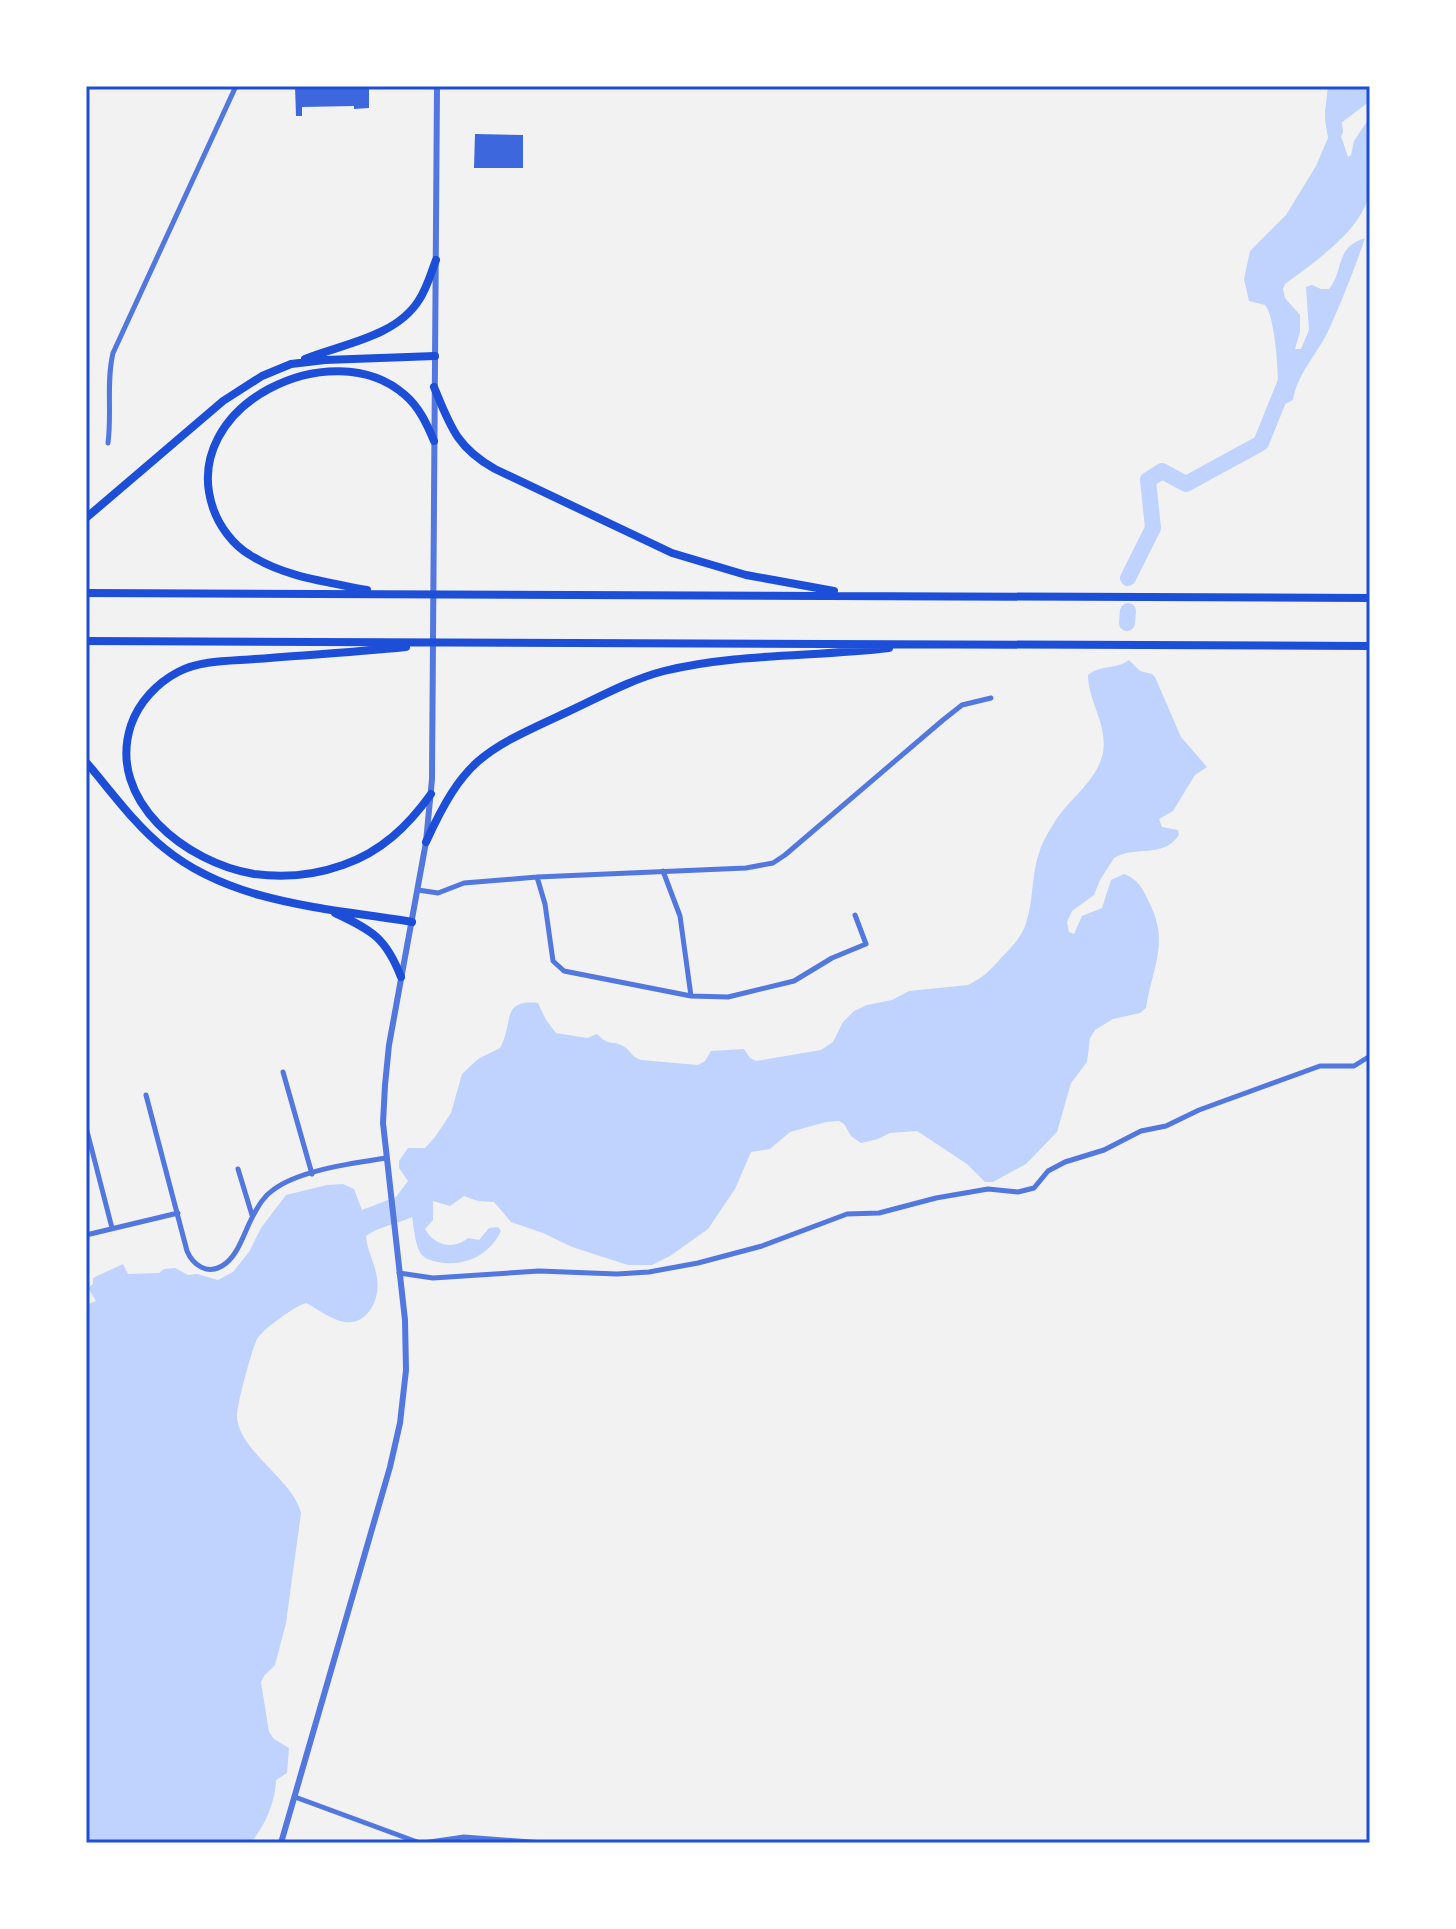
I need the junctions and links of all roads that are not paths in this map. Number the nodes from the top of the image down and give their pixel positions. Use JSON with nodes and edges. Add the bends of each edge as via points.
{"nodes":[{"id":1,"x":236,"y":86,"type":"edge"},
{"id":2,"x":437,"y":86,"type":"edge"},
{"id":3,"x":436,"y":260,"type":"junction"},
{"id":4,"x":435,"y":356,"type":"junction"},
{"id":5,"x":291,"y":364,"type":"junction"},
{"id":6,"x":434,"y":387,"type":"junction"},
{"id":7,"x":434,"y":441,"type":"junction"},
{"id":8,"x":108,"y":443,"type":"dead end"},
{"id":9,"x":86,"y":518,"type":"edge"},
{"id":10,"x":86,"y":593,"type":"edge"},
{"id":11,"x":383,"y":594,"type":"junction"},
{"id":12,"x":859,"y":595,"type":"junction"},
{"id":13,"x":1370,"y":598,"type":"edge"},
{"id":14,"x":86,"y":641,"type":"edge"},
{"id":15,"x":447,"y":642,"type":"junction"},
{"id":16,"x":928,"y":643,"type":"junction"},
{"id":17,"x":1370,"y":646,"type":"edge"},
{"id":18,"x":991,"y":698,"type":"dead end"},
{"id":19,"x":86,"y":762,"type":"edge"},
{"id":20,"x":431,"y":794,"type":"junction"},
{"id":21,"x":426,"y":842,"type":"junction"},
{"id":22,"x":663,"y":871,"type":"junction"},
{"id":23,"x":537,"y":877,"type":"junction"},
{"id":24,"x":418,"y":890,"type":"junction"},
{"id":25,"x":324,"y":908,"type":"junction"},
{"id":26,"x":855,"y":915,"type":"dead end"},
{"id":27,"x":412,"y":922,"type":"junction"},
{"id":28,"x":401,"y":977,"type":"junction"},
{"id":29,"x":691,"y":996,"type":"junction"},
{"id":30,"x":1370,"y":1056,"type":"edge"},
{"id":31,"x":283,"y":1072,"type":"dead end"},
{"id":32,"x":146,"y":1095,"type":"dead end"},
{"id":33,"x":87,"y":1131,"type":"edge"},
{"id":34,"x":386,"y":1158,"type":"junction"},
{"id":35,"x":238,"y":1169,"type":"dead end"},
{"id":36,"x":312,"y":1174,"type":"junction"},
{"id":37,"x":178,"y":1213,"type":"junction"},
{"id":38,"x":252,"y":1216,"type":"junction"},
{"id":39,"x":112,"y":1228,"type":"junction"},
{"id":40,"x":86,"y":1235,"type":"edge"},
{"id":41,"x":399,"y":1273,"type":"junction"},
{"id":42,"x":295,"y":1797,"type":"junction"},
{"id":43,"x":281,"y":1843,"type":"edge"},
{"id":44,"x":421,"y":1843,"type":"edge"},
{"id":45,"x":544,"y":1843,"type":"edge"}],
"edges":[{"from":1,"to":8,"type":"street","via":[[113,353]]},
{"from":2,"to":3,"type":"street"},
{"from":3,"to":4,"type":"street"},
{"from":3,"to":5,"type":"highway","via":[[418,302],[400,321]]},
{"from":4,"to":5,"type":"highway"},
{"from":4,"to":6,"type":"street"},
{"from":5,"to":9,"type":"highway","via":[[223,401]]},
{"from":6,"to":7,"type":"street"},
{"from":6,"to":12,"type":"highway","via":[[454,433],[474,456],[585,513],[654,546],[718,568]]},
{"from":7,"to":11,"type":"highway","via":[[416,407],[397,389],[371,377],[335,372],[296,378],[264,391],[235,413],[214,445],[208,473],[211,502],[221,526],[240,548],[288,572]]},
{"from":7,"to":20,"type":"street"},
{"from":10,"to":11,"type":"highway"},
{"from":11,"to":12,"type":"highway"},
{"from":12,"to":13,"type":"highway"},
{"from":14,"to":15,"type":"highway"},
{"from":15,"to":16,"type":"highway"},
{"from":15,"to":20,"type":"highway","via":[[188,668],[151,692],[133,720],[127,742],[132,787],[157,822],[203,857],[253,874],[302,875],[354,861],[398,834]]},
{"from":16,"to":17,"type":"highway"},
{"from":16,"to":21,"type":"highway","via":[[713,663],[640,679],[489,751],[452,790]]},
{"from":18,"to":22,"type":"street","via":[[962,705],[773,863]]},
{"from":19,"to":25,"type":"highway","via":[[144,830],[189,867],[232,888]]},
{"from":20,"to":21,"type":"street"},
{"from":21,"to":24,"type":"street"},
{"from":22,"to":23,"type":"street"},
{"from":22,"to":29,"type":"street","via":[[680,916]]},
{"from":23,"to":24,"type":"street","via":[[464,883],[438,893]]},
{"from":23,"to":29,"type":"street","via":[[553,961],[564,971]]},
{"from":24,"to":27,"type":"street"},
{"from":25,"to":27,"type":"highway"},
{"from":25,"to":28,"type":"highway","via":[[380,938]]},
{"from":26,"to":29,"type":"street","via":[[866,944],[794,981],[728,997]]},
{"from":27,"to":28,"type":"street"},
{"from":28,"to":34,"type":"street","via":[[385,1085]]},
{"from":30,"to":41,"type":"street","via":[[1354,1066],[1320,1066],[1141,1131],[1065,1162],[1048,1171],[1034,1188],[1018,1192],[988,1189],[879,1213],[847,1214],[762,1246],[649,1272],[539,1271],[433,1278]]},
{"from":31,"to":36,"type":"street"},
{"from":32,"to":37,"type":"street"},
{"from":33,"to":39,"type":"street"},
{"from":34,"to":36,"type":"street"},
{"from":34,"to":41,"type":"street"},
{"from":35,"to":38,"type":"street"},
{"from":36,"to":38,"type":"street","via":[[275,1188]]},
{"from":37,"to":38,"type":"street","via":[[189,1256],[199,1267],[212,1270],[236,1251]]},
{"from":37,"to":39,"type":"street"},
{"from":39,"to":40,"type":"street"},
{"from":41,"to":42,"type":"street","via":[[406,1370],[400,1423]]},
{"from":42,"to":43,"type":"street"},
{"from":42,"to":44,"type":"street"},
{"from":44,"to":45,"type":"street","via":[[464,1837]]}]}
